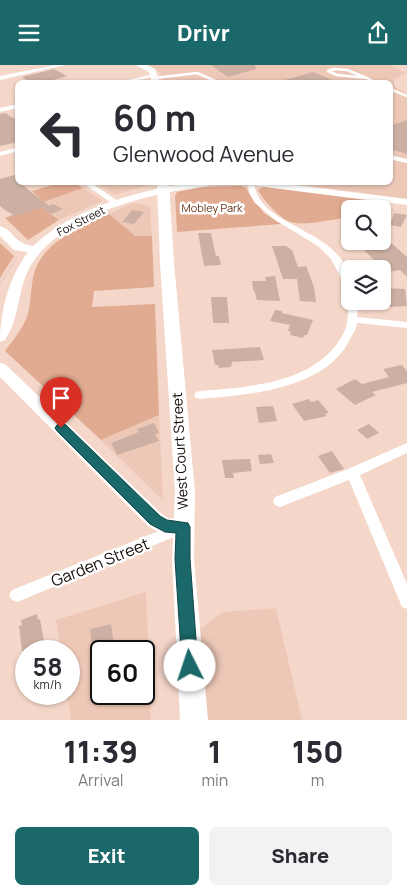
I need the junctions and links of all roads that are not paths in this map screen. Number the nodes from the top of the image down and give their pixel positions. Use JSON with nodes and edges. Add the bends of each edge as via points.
{"nodes":[{"id":1,"x":63,"y":65,"type":"edge"},
{"id":2,"x":140,"y":65,"type":"edge"},
{"id":3,"x":0,"y":78,"type":"edge"},
{"id":4,"x":368,"y":78,"type":"junction"},
{"id":5,"x":157,"y":80,"type":"edge"},
{"id":6,"x":213,"y":80,"type":"edge"},
{"id":7,"x":372,"y":80,"type":"edge"},
{"id":8,"x":393,"y":90,"type":"edge"},
{"id":9,"x":407,"y":96,"type":"edge"},
{"id":10,"x":15,"y":107,"type":"edge"},
{"id":11,"x":0,"y":110,"type":"edge"},
{"id":12,"x":15,"y":150,"type":"edge"},
{"id":13,"x":0,"y":154,"type":"edge"},
{"id":14,"x":393,"y":158,"type":"edge"},
{"id":15,"x":407,"y":161,"type":"edge"},
{"id":16,"x":90,"y":185,"type":"edge"},
{"id":17,"x":178,"y":185,"type":"edge"},
{"id":18,"x":251,"y":185,"type":"edge"},
{"id":19,"x":273,"y":185,"type":"edge"},
{"id":20,"x":163,"y":186,"type":"edge"},
{"id":21,"x":407,"y":202,"type":"edge"},
{"id":22,"x":117,"y":203,"type":"junction"},
{"id":23,"x":0,"y":229,"type":"edge"},
{"id":24,"x":35,"y":250,"type":"junction"},
{"id":25,"x":341,"y":267,"type":"edge"},
{"id":26,"x":354,"y":310,"type":"edge"},
{"id":27,"x":353,"y":320,"type":"junction"},
{"id":28,"x":407,"y":325,"type":"edge"},
{"id":29,"x":0,"y":337,"type":"edge"},
{"id":30,"x":0,"y":368,"type":"edge"},
{"id":31,"x":200,"y":395,"type":"dead end"},
{"id":32,"x":407,"y":448,"type":"edge"},
{"id":33,"x":352,"y":473,"type":"junction"},
{"id":34,"x":280,"y":501,"type":"dead end"},
{"id":35,"x":183,"y":527,"type":"junction"},
{"id":36,"x":404,"y":585,"type":"edge"},
{"id":37,"x":17,"y":595,"type":"dead end"},
{"id":38,"x":407,"y":602,"type":"edge"},
{"id":39,"x":194,"y":720,"type":"edge"}],
"edges":[{"from":1,"to":3,"type":"street"},
{"from":2,"to":5,"type":"main road","via":[[150,70]]},
{"from":4,"to":4,"type":"lane","via":[[335,75],[328,71],[347,69]]},
{"from":4,"to":7,"type":"lane"},
{"from":5,"to":6,"type":"lane","via":[[197,73]]},
{"from":8,"to":9,"type":"lane"},
{"from":10,"to":11,"type":"street"},
{"from":12,"to":13,"type":"street"},
{"from":14,"to":15,"type":"lane"},
{"from":16,"to":22,"type":"street"},
{"from":17,"to":20,"type":"street"},
{"from":18,"to":25,"type":"street","via":[[267,211],[325,248]]},
{"from":19,"to":21,"type":"street"},
{"from":20,"to":22,"type":"street","name":"Fox Street"},
{"from":20,"to":35,"type":"main road","name":"West Court Street","via":[[185,492]]},
{"from":22,"to":24,"type":"street","name":"Fox Street","via":[[64,228]]},
{"from":23,"to":24,"type":"street","via":[[18,247]]},
{"from":24,"to":29,"type":"street","name":"Fox Street","via":[[20,273],[12,314]]},
{"from":26,"to":27,"type":"street"},
{"from":27,"to":28,"type":"street"},
{"from":27,"to":31,"type":"street","via":[[338,351],[326,364],[313,371],[270,385]]},
{"from":30,"to":35,"type":"street","via":[[155,520],[165,526]]},
{"from":32,"to":33,"type":"street"},
{"from":33,"to":34,"type":"street"},
{"from":33,"to":36,"type":"street"},
{"from":35,"to":37,"type":"street","name":"Garden Street"},
{"from":35,"to":39,"type":"main road","name":"West Court Street"},
{"from":36,"to":38,"type":"street"}]}
